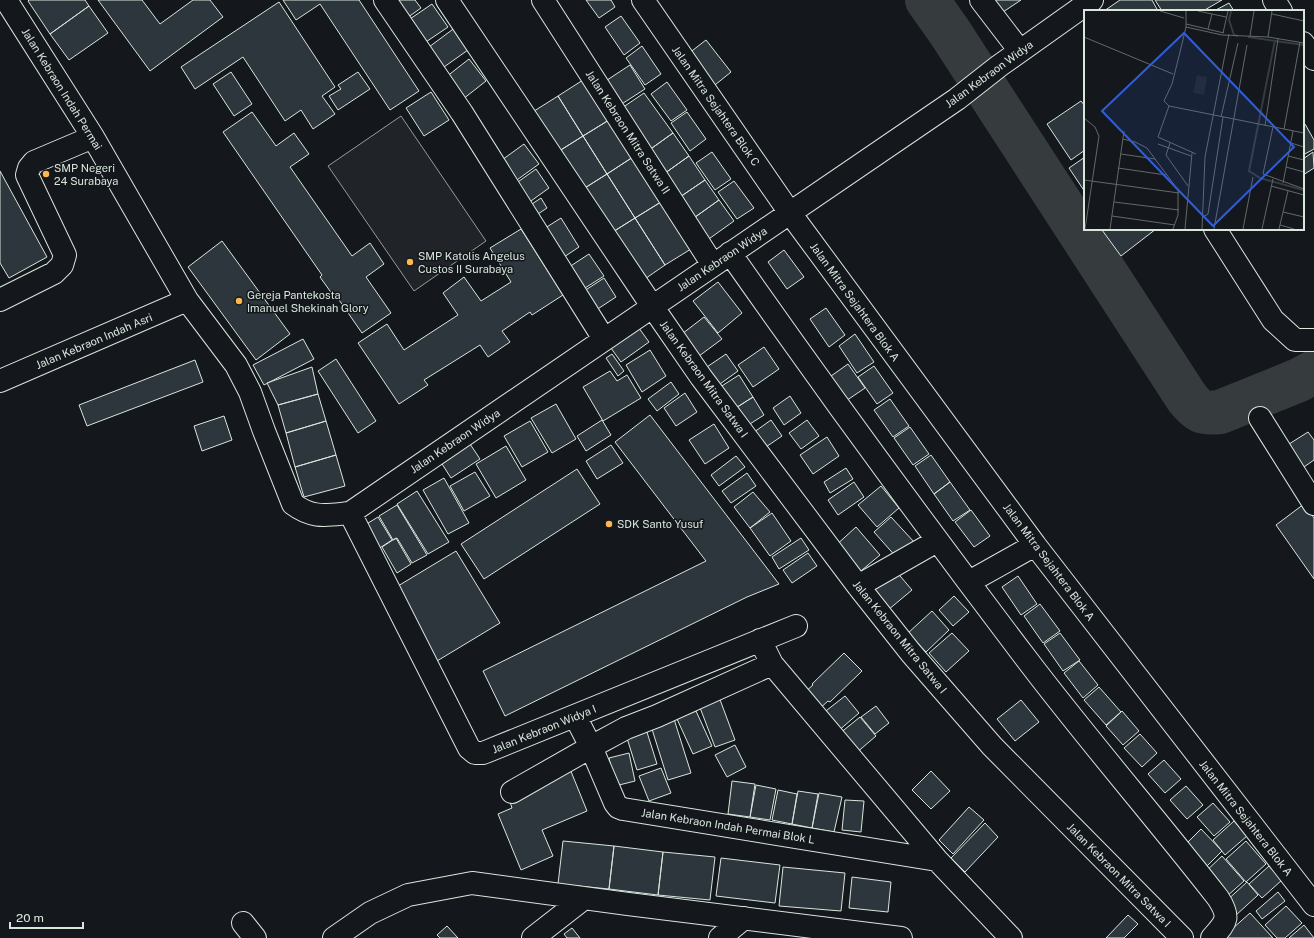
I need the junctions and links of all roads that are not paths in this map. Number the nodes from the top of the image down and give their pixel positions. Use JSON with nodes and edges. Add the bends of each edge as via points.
{"nodes":[{"id":1,"x":6,"y":0,"type":"edge"},
{"id":2,"x":385,"y":0,"type":"edge"},
{"id":3,"x":447,"y":0,"type":"edge"},
{"id":4,"x":543,"y":0,"type":"edge"},
{"id":5,"x":643,"y":0,"type":"edge"},
{"id":6,"x":981,"y":0,"type":"edge"},
{"id":7,"x":1274,"y":0,"type":"edge"},
{"id":8,"x":1280,"y":10,"type":"edge"},
{"id":9,"x":1084,"y":12,"type":"edge"},
{"id":10,"x":1304,"y":44,"type":"edge"},
{"id":11,"x":1020,"y":51,"type":"junction"},
{"id":12,"x":1314,"y":59,"type":"edge"},
{"id":13,"x":93,"y":137,"type":"junction"},
{"id":14,"x":790,"y":213,"type":"junction"},
{"id":15,"x":1216,"y":230,"type":"edge"},
{"id":16,"x":722,"y":259,"type":"junction"},
{"id":17,"x":0,"y":300,"type":"edge"},
{"id":18,"x":188,"y":300,"type":"junction"},
{"id":19,"x":652,"y":306,"type":"junction"},
{"id":20,"x":604,"y":339,"type":"junction"},
{"id":21,"x":1314,"y":340,"type":"edge"},
{"id":22,"x":0,"y":381,"type":"edge"},
{"id":23,"x":1260,"y":418,"type":"dead end"},
{"id":24,"x":1314,"y":504,"type":"edge"},
{"id":25,"x":350,"y":513,"type":"junction"},
{"id":26,"x":937,"y":541,"type":"junction"},
{"id":27,"x":1035,"y":545,"type":"junction"},
{"id":28,"x":969,"y":582,"type":"junction"},
{"id":29,"x":858,"y":586,"type":"junction"},
{"id":30,"x":796,"y":626,"type":"dead end"},
{"id":31,"x":760,"y":640,"type":"junction"},
{"id":32,"x":772,"y":664,"type":"junction"},
{"id":33,"x":575,"y":716,"type":"junction"},
{"id":34,"x":591,"y":747,"type":"junction"},
{"id":35,"x":512,"y":792,"type":"dead end"},
{"id":36,"x":938,"y":860,"type":"junction"},
{"id":37,"x":583,"y":899,"type":"junction"},
{"id":38,"x":1314,"y":905,"type":"edge"},
{"id":39,"x":744,"y":918,"type":"junction"},
{"id":40,"x":334,"y":938,"type":"edge"},
{"id":41,"x":533,"y":938,"type":"edge"},
{"id":42,"x":720,"y":938,"type":"edge"},
{"id":43,"x":901,"y":938,"type":"edge"},
{"id":44,"x":1011,"y":938,"type":"edge"},
{"id":45,"x":1182,"y":938,"type":"edge"},
{"id":46,"x":1212,"y":938,"type":"edge"}],
"edges":[{"from":1,"to":13,"type":"street","name":"Jalan Kebraon Indah Permai"},
{"from":2,"to":20,"type":"street","via":[[462,113]]},
{"from":3,"to":19,"type":"street","name":"Jalan Kebraon Mitra Satwa I"},
{"from":4,"to":16,"type":"street","name":"Jalan Kebraon Mitra Satwa II"},
{"from":5,"to":14,"type":"street","name":"Jalan Mitra Sejahtera Blok C"},
{"from":6,"to":11,"type":"street"},
{"from":7,"to":8,"type":"street"},
{"from":9,"to":11,"type":"street","name":"Jalan Kebraon Widya"},
{"from":10,"to":12,"type":"street"},
{"from":11,"to":14,"type":"street","name":"Jalan Kebraon Widya","via":[[957,99]]},
{"from":13,"to":17,"type":"street","via":[[34,162],[29,168],[27,175],[65,254],[62,265],[54,274]]},
{"from":13,"to":18,"type":"street","name":"Jalan Kebraon Indah Permai"},
{"from":14,"to":16,"type":"street","name":"Jalan Kebraon Widya"},
{"from":14,"to":27,"type":"street","name":"Jalan Mitra Sejahtera Blok A"},
{"from":15,"to":21,"type":"street","via":[[1273,320],[1295,340]]},
{"from":16,"to":19,"type":"street","name":"Jalan Kebraon Widya"},
{"from":16,"to":26,"type":"street","name":"Jalan Kebraon Mitra Satwa II","via":[[841,410]]},
{"from":18,"to":22,"type":"street","name":"Jalan Kebraon Indah Asri"},
{"from":18,"to":25,"type":"street","name":"Jalan Kebraon Indah Permai","via":[[236,365],[250,392],[293,504],[303,512],[323,516]]},
{"from":19,"to":20,"type":"street","name":"Jalan Kebraon Widya"},
{"from":19,"to":29,"type":"street","name":"Jalan Kebraon Mitra Satwa I","via":[[706,383]]},
{"from":20,"to":25,"type":"street","name":"Jalan Kebraon Widya"},
{"from":23,"to":24,"type":"street"},
{"from":25,"to":33,"type":"street","name":"Jalan Kebraon Widya I","via":[[469,748],[476,753],[483,753]]},
{"from":26,"to":28,"type":"street","name":"Jalan Kebraon Mitra Satwa II"},
{"from":26,"to":29,"type":"street"},
{"from":27,"to":28,"type":"street"},
{"from":27,"to":38,"type":"street","name":"Jalan Mitra Sejahtera Blok A"},
{"from":28,"to":46,"type":"street","name":"Jalan Kebraon Mitra Satwa II","via":[[1025,658],[1218,898],[1227,918]]},
{"from":29,"to":45,"type":"street","name":"Jalan Kebraon Mitra Satwa I","via":[[916,659],[992,746]]},
{"from":30,"to":31,"type":"street","name":"Jalan Kebraon Widya I"},
{"from":31,"to":32,"type":"street"},
{"from":31,"to":33,"type":"street","name":"Jalan Kebraon Widya I"},
{"from":32,"to":34,"type":"street","via":[[626,728]]},
{"from":32,"to":36,"type":"street"},
{"from":33,"to":34,"type":"street","name":"Jalan Kebraon Indah Permai Blok L"},
{"from":34,"to":35,"type":"street"},
{"from":34,"to":36,"type":"street","name":"Jalan Kebraon Indah Permai Blok L","via":[[615,803],[623,809]]},
{"from":36,"to":44,"type":"street"},
{"from":37,"to":39,"type":"street"},
{"from":37,"to":40,"type":"street","via":[[472,883],[408,895],[370,913]]},
{"from":37,"to":41,"type":"street"},
{"from":39,"to":42,"type":"street"},
{"from":39,"to":43,"type":"street"}]}
